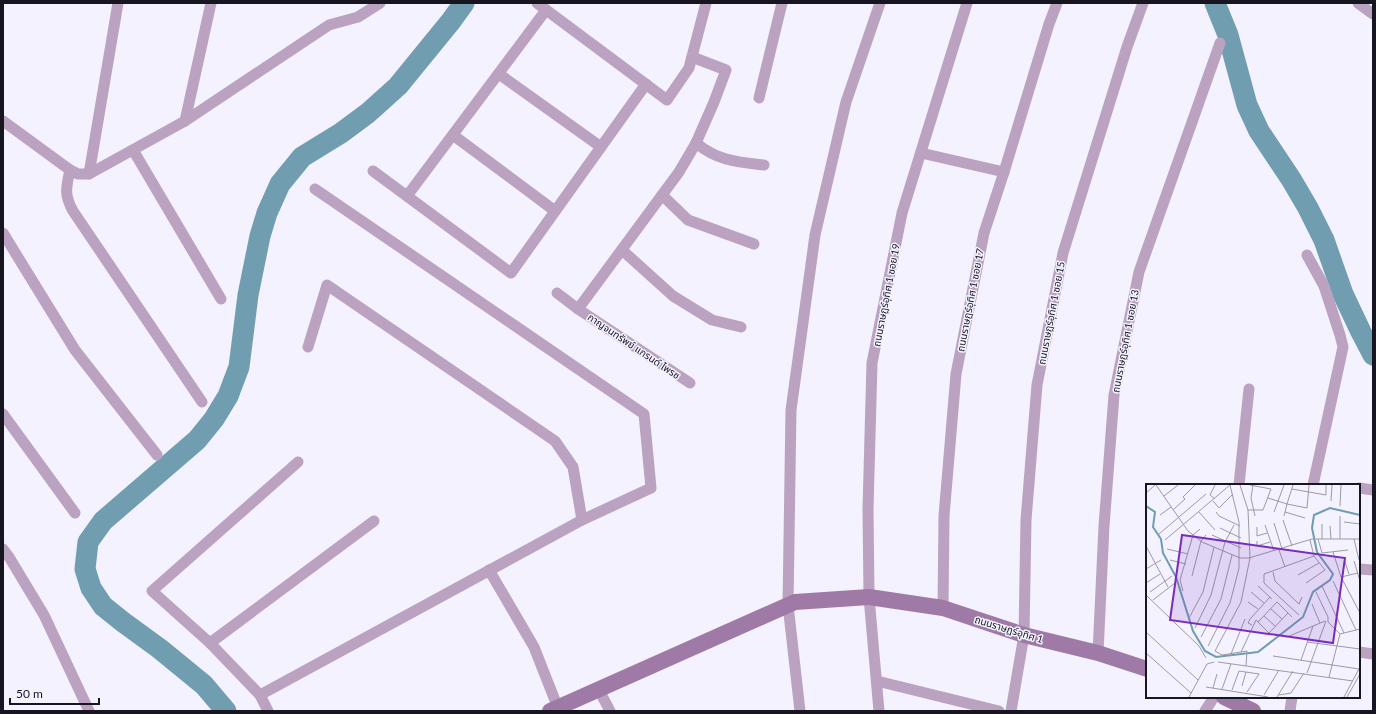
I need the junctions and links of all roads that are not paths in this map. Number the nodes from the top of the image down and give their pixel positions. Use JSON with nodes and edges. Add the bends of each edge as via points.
{"nodes":[{"id":1,"x":118,"y":3,"type":"edge"},
{"id":2,"x":211,"y":3,"type":"edge"},
{"id":3,"x":380,"y":3,"type":"edge"},
{"id":4,"x":537,"y":3,"type":"edge"},
{"id":5,"x":706,"y":3,"type":"edge"},
{"id":6,"x":782,"y":3,"type":"edge"},
{"id":7,"x":880,"y":3,"type":"edge"},
{"id":8,"x":967,"y":3,"type":"edge"},
{"id":9,"x":1057,"y":3,"type":"edge"},
{"id":10,"x":1142,"y":3,"type":"edge"},
{"id":11,"x":1358,"y":3,"type":"edge"},
{"id":12,"x":546,"y":10,"type":"junction"},
{"id":13,"x":1373,"y":14,"type":"edge"},
{"id":14,"x":1220,"y":43,"type":"dead end"},
{"id":15,"x":692,"y":57,"type":"junction"},
{"id":16,"x":499,"y":74,"type":"junction"},
{"id":17,"x":646,"y":84,"type":"junction"},
{"id":18,"x":759,"y":98,"type":"dead end"},
{"id":19,"x":3,"y":121,"type":"edge"},
{"id":20,"x":185,"y":121,"type":"junction"},
{"id":21,"x":453,"y":135,"type":"junction"},
{"id":22,"x":696,"y":143,"type":"junction"},
{"id":23,"x":601,"y":147,"type":"junction"},
{"id":24,"x":133,"y":150,"type":"junction"},
{"id":25,"x":921,"y":153,"type":"junction"},
{"id":26,"x":764,"y":165,"type":"dead end"},
{"id":27,"x":70,"y":170,"type":"junction"},
{"id":28,"x":373,"y":171,"type":"dead end"},
{"id":29,"x":1004,"y":172,"type":"junction"},
{"id":30,"x":89,"y":174,"type":"junction"},
{"id":31,"x":315,"y":189,"type":"dead end"},
{"id":32,"x":662,"y":195,"type":"junction"},
{"id":33,"x":407,"y":196,"type":"junction"},
{"id":34,"x":555,"y":211,"type":"junction"},
{"id":35,"x":3,"y":233,"type":"edge"},
{"id":36,"x":754,"y":244,"type":"dead end"},
{"id":37,"x":622,"y":250,"type":"junction"},
{"id":38,"x":1307,"y":255,"type":"dead end"},
{"id":39,"x":558,"y":293,"type":"dead end"},
{"id":40,"x":220,"y":299,"type":"dead end"},
{"id":41,"x":578,"y":309,"type":"junction"},
{"id":42,"x":741,"y":326,"type":"dead end"},
{"id":43,"x":308,"y":347,"type":"dead end"},
{"id":44,"x":690,"y":383,"type":"dead end"},
{"id":45,"x":1249,"y":389,"type":"dead end"},
{"id":46,"x":202,"y":402,"type":"dead end"},
{"id":47,"x":4,"y":419,"type":"edge"},
{"id":48,"x":157,"y":455,"type":"dead end"},
{"id":49,"x":298,"y":462,"type":"dead end"},
{"id":50,"x":1239,"y":484,"type":"edge"},
{"id":51,"x":1316,"y":484,"type":"edge"},
{"id":52,"x":1360,"y":488,"type":"edge"},
{"id":53,"x":1373,"y":490,"type":"edge"},
{"id":54,"x":75,"y":513,"type":"dead end"},
{"id":55,"x":582,"y":520,"type":"junction"},
{"id":56,"x":374,"y":521,"type":"dead end"},
{"id":57,"x":5,"y":556,"type":"edge"},
{"id":58,"x":1360,"y":569,"type":"edge"},
{"id":59,"x":489,"y":570,"type":"junction"},
{"id":60,"x":1373,"y":570,"type":"edge"},
{"id":61,"x":869,"y":597,"type":"junction"},
{"id":62,"x":788,"y":605,"type":"junction"},
{"id":63,"x":943,"y":608,"type":"junction"},
{"id":64,"x":1024,"y":635,"type":"junction"},
{"id":65,"x":210,"y":643,"type":"junction"},
{"id":66,"x":1360,"y":652,"type":"edge"},
{"id":67,"x":1098,"y":654,"type":"junction"},
{"id":68,"x":1373,"y":654,"type":"edge"},
{"id":69,"x":1146,"y":669,"type":"edge"},
{"id":70,"x":877,"y":681,"type":"junction"},
{"id":71,"x":599,"y":690,"type":"junction"},
{"id":72,"x":260,"y":695,"type":"junction"},
{"id":73,"x":1213,"y":698,"type":"edge"},
{"id":74,"x":1226,"y":698,"type":"edge"},
{"id":75,"x":1292,"y":698,"type":"edge"},
{"id":76,"x":554,"y":709,"type":"edge"},
{"id":77,"x":89,"y":711,"type":"edge"},
{"id":78,"x":268,"y":711,"type":"edge"},
{"id":79,"x":610,"y":711,"type":"edge"},
{"id":80,"x":800,"y":711,"type":"edge"},
{"id":81,"x":879,"y":711,"type":"edge"},
{"id":82,"x":999,"y":711,"type":"edge"},
{"id":83,"x":1011,"y":711,"type":"edge"},
{"id":84,"x":1204,"y":711,"type":"edge"},
{"id":85,"x":1253,"y":711,"type":"edge"},
{"id":86,"x":1290,"y":711,"type":"edge"}],
"edges":[{"from":1,"to":30,"type":"street"},
{"from":2,"to":20,"type":"street"},
{"from":3,"to":20,"type":"street","via":[[358,17],[329,25]]},
{"from":4,"to":12,"type":"street"},
{"from":5,"to":15,"type":"street"},
{"from":6,"to":18,"type":"street"},
{"from":7,"to":62,"type":"street","via":[[846,102],[815,235],[791,410]]},
{"from":8,"to":25,"type":"street","name":"ถนนราษฎร์อุทิศ 1 ซอย 19"},
{"from":9,"to":29,"type":"street","name":"ถนนราษฎร์อุทิศ 1 ซอย 17"},
{"from":10,"to":64,"type":"street","name":"ถนนราษฎร์อุทิศ 1 ซอย 15","via":[[1063,253],[1037,385],[1026,520]]},
{"from":11,"to":13,"type":"street"},
{"from":12,"to":16,"type":"street"},
{"from":12,"to":17,"type":"street"},
{"from":14,"to":67,"type":"street","name":"ถนนราษฎร์อุทิศ 1 ซอย 13","via":[[1139,272],[1114,395]]},
{"from":15,"to":17,"type":"street","via":[[689,68],[667,100]]},
{"from":15,"to":22,"type":"street","name":"กาญจนทรัพย์ แกรนด์ ไพรซ","via":[[726,70]]},
{"from":16,"to":21,"type":"street"},
{"from":16,"to":23,"type":"street"},
{"from":17,"to":23,"type":"street"},
{"from":19,"to":27,"type":"street"},
{"from":20,"to":24,"type":"street"},
{"from":21,"to":33,"type":"street"},
{"from":21,"to":34,"type":"street"},
{"from":22,"to":26,"type":"street","via":[[707,152],[732,162]]},
{"from":22,"to":32,"type":"street","name":"กาญจนทรัพย์ แกรนด์ ไพรซ"},
{"from":23,"to":34,"type":"street"},
{"from":24,"to":30,"type":"street"},
{"from":24,"to":40,"type":"street"},
{"from":25,"to":29,"type":"street"},
{"from":25,"to":61,"type":"street","name":"ถนนราษฎร์อุทิศ 1 ซอย 19","via":[[902,213],[872,363],[868,509]]},
{"from":27,"to":30,"type":"street","via":[[78,174]]},
{"from":27,"to":46,"type":"street","via":[[66,188],[67,201]]},
{"from":28,"to":33,"type":"street"},
{"from":29,"to":63,"type":"street","name":"ถนนราษฎร์อุทิศ 1 ซอย 17","via":[[984,233],[956,374],[944,516]]},
{"from":31,"to":55,"type":"street","via":[[644,414],[651,488]]},
{"from":32,"to":36,"type":"street","via":[[688,220]]},
{"from":32,"to":37,"type":"street","name":"กาญจนทรัพย์ แกรนด์ ไพรซ"},
{"from":33,"to":34,"type":"street","via":[[511,273]]},
{"from":35,"to":48,"type":"street","via":[[75,350]]},
{"from":37,"to":41,"type":"street","name":"กาญจนทรัพย์ แกรนด์ ไพรซ"},
{"from":37,"to":42,"type":"street","via":[[673,296],[712,320]]},
{"from":38,"to":51,"type":"street","via":[[1324,286],[1343,347]]},
{"from":39,"to":41,"type":"street","name":"กาญจนทรัพย์ แกรนด์ ไพรซ"},
{"from":41,"to":44,"type":"street","name":"กาญจนทรัพย์ แกรนด์ ไพรซ"},
{"from":43,"to":55,"type":"street","via":[[327,285],[555,441],[573,467]]},
{"from":45,"to":50,"type":"street"},
{"from":47,"to":54,"type":"street"},
{"from":49,"to":65,"type":"street","via":[[152,591]]},
{"from":52,"to":53,"type":"street"},
{"from":55,"to":59,"type":"street"},
{"from":56,"to":65,"type":"street"},
{"from":57,"to":77,"type":"street","via":[[44,615]]},
{"from":58,"to":60,"type":"street"},
{"from":59,"to":72,"type":"street"},
{"from":59,"to":76,"type":"street","via":[[534,647]]},
{"from":61,"to":62,"type":"street","name":"ถนนราษฎร์อุทิศ 1","via":[[795,602]]},
{"from":61,"to":63,"type":"street","name":"ถนนราษฎร์อุทิศ 1"},
{"from":61,"to":70,"type":"street","name":"ถนนราษฎร์อุทิศ 1 ซอย 19"},
{"from":62,"to":71,"type":"street","name":"ถนนราษฎร์อุทิศ 1"},
{"from":62,"to":80,"type":"street"},
{"from":63,"to":64,"type":"street","name":"ถนนราษฎร์อุทิศ 1"},
{"from":64,"to":67,"type":"street","name":"ถนนราษฎร์อุทิศ 1"},
{"from":64,"to":83,"type":"street","name":"ถนนราษฎร์อุทิศ 1 ซอย 15"},
{"from":65,"to":72,"type":"street"},
{"from":66,"to":68,"type":"street"},
{"from":67,"to":69,"type":"street","name":"ถนนราษฎร์อุทิศ 1"},
{"from":70,"to":81,"type":"street","name":"ถนนราษฎร์อุทิศ 1 ซอย 19"},
{"from":70,"to":82,"type":"street"},
{"from":71,"to":76,"type":"street","name":"ถนนราษฎร์อุทิศ 1"},
{"from":71,"to":79,"type":"street"},
{"from":72,"to":78,"type":"street"},
{"from":73,"to":84,"type":"street"},
{"from":74,"to":85,"type":"street"},
{"from":75,"to":86,"type":"street"}]}
